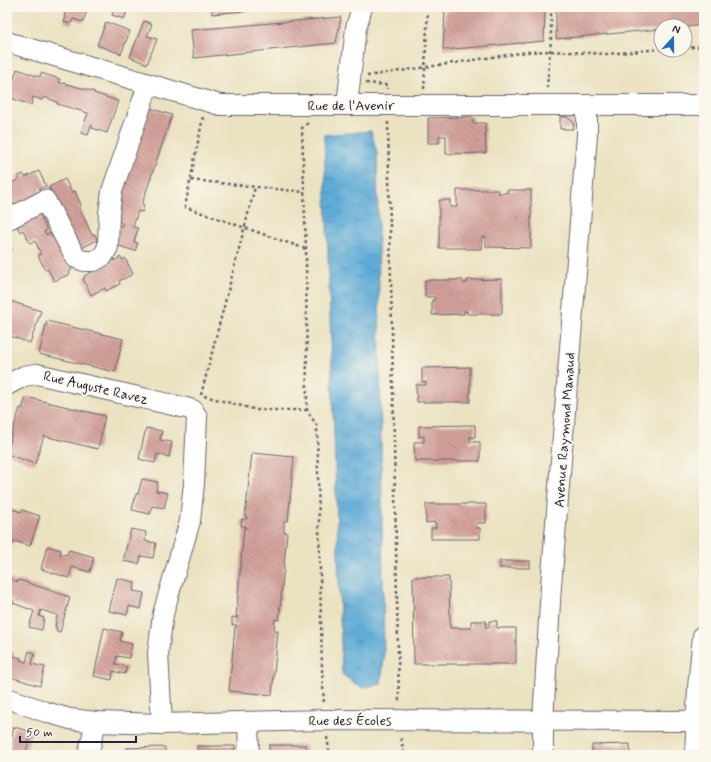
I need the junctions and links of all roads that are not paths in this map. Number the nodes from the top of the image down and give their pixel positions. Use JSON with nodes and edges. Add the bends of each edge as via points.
{"nodes":[{"id":1,"x":362,"y":7,"type":"edge"},
{"id":2,"x":7,"y":42,"type":"edge"},
{"id":3,"x":148,"y":85,"type":"junction"},
{"id":4,"x":347,"y":105,"type":"junction"},
{"id":5,"x":587,"y":105,"type":"junction"},
{"id":6,"x":704,"y":105,"type":"edge"},
{"id":7,"x":7,"y":220,"type":"edge"},
{"id":8,"x":7,"y":385,"type":"edge"},
{"id":9,"x":704,"y":636,"type":"edge"},
{"id":10,"x":7,"y":698,"type":"edge"},
{"id":11,"x":542,"y":721,"type":"junction"},
{"id":12,"x":698,"y":721,"type":"junction"},
{"id":13,"x":96,"y":722,"type":"junction"},
{"id":14,"x":248,"y":722,"type":"junction"},
{"id":15,"x":162,"y":724,"type":"junction"},
{"id":16,"x":88,"y":755,"type":"edge"},
{"id":17,"x":249,"y":755,"type":"edge"},
{"id":18,"x":543,"y":755,"type":"edge"},
{"id":19,"x":696,"y":755,"type":"edge"}],
"edges":[{"from":1,"to":4,"type":"street","via":[[356,28]]},
{"from":2,"to":3,"type":"street","name":"Rue de l'Avenir"},
{"from":3,"to":4,"type":"street","name":"Rue de l'Avenir","via":[[220,105]]},
{"from":3,"to":7,"type":"street","via":[[112,191],[108,247],[103,256],[94,261],[76,258],[45,200]]},
{"from":4,"to":5,"type":"street","name":"Rue de l'Avenir"},
{"from":5,"to":6,"type":"street","name":"Rue de l'Avenir"},
{"from":5,"to":11,"type":"street","name":"Avenue Raymond Manaud","via":[[587,135]]},
{"from":8,"to":15,"type":"street","name":"Rue Auguste Ravez","via":[[24,376],[37,374],[195,399],[193,410],[197,417],[190,520],[163,614],[158,653]]},
{"from":9,"to":12,"type":"main road"},
{"from":10,"to":13,"type":"street","name":"Rue des Écoles","via":[[51,714]]},
{"from":11,"to":12,"type":"street","name":"Rue des Écoles"},
{"from":11,"to":14,"type":"street","name":"Rue des Écoles"},
{"from":11,"to":18,"type":"street","name":"Avenue Raymond Manaud"},
{"from":12,"to":19,"type":"main road"},
{"from":13,"to":15,"type":"street","name":"Rue des Écoles"},
{"from":13,"to":16,"type":"street"},
{"from":14,"to":15,"type":"street","name":"Rue des Écoles"},
{"from":14,"to":17,"type":"street"}]}
